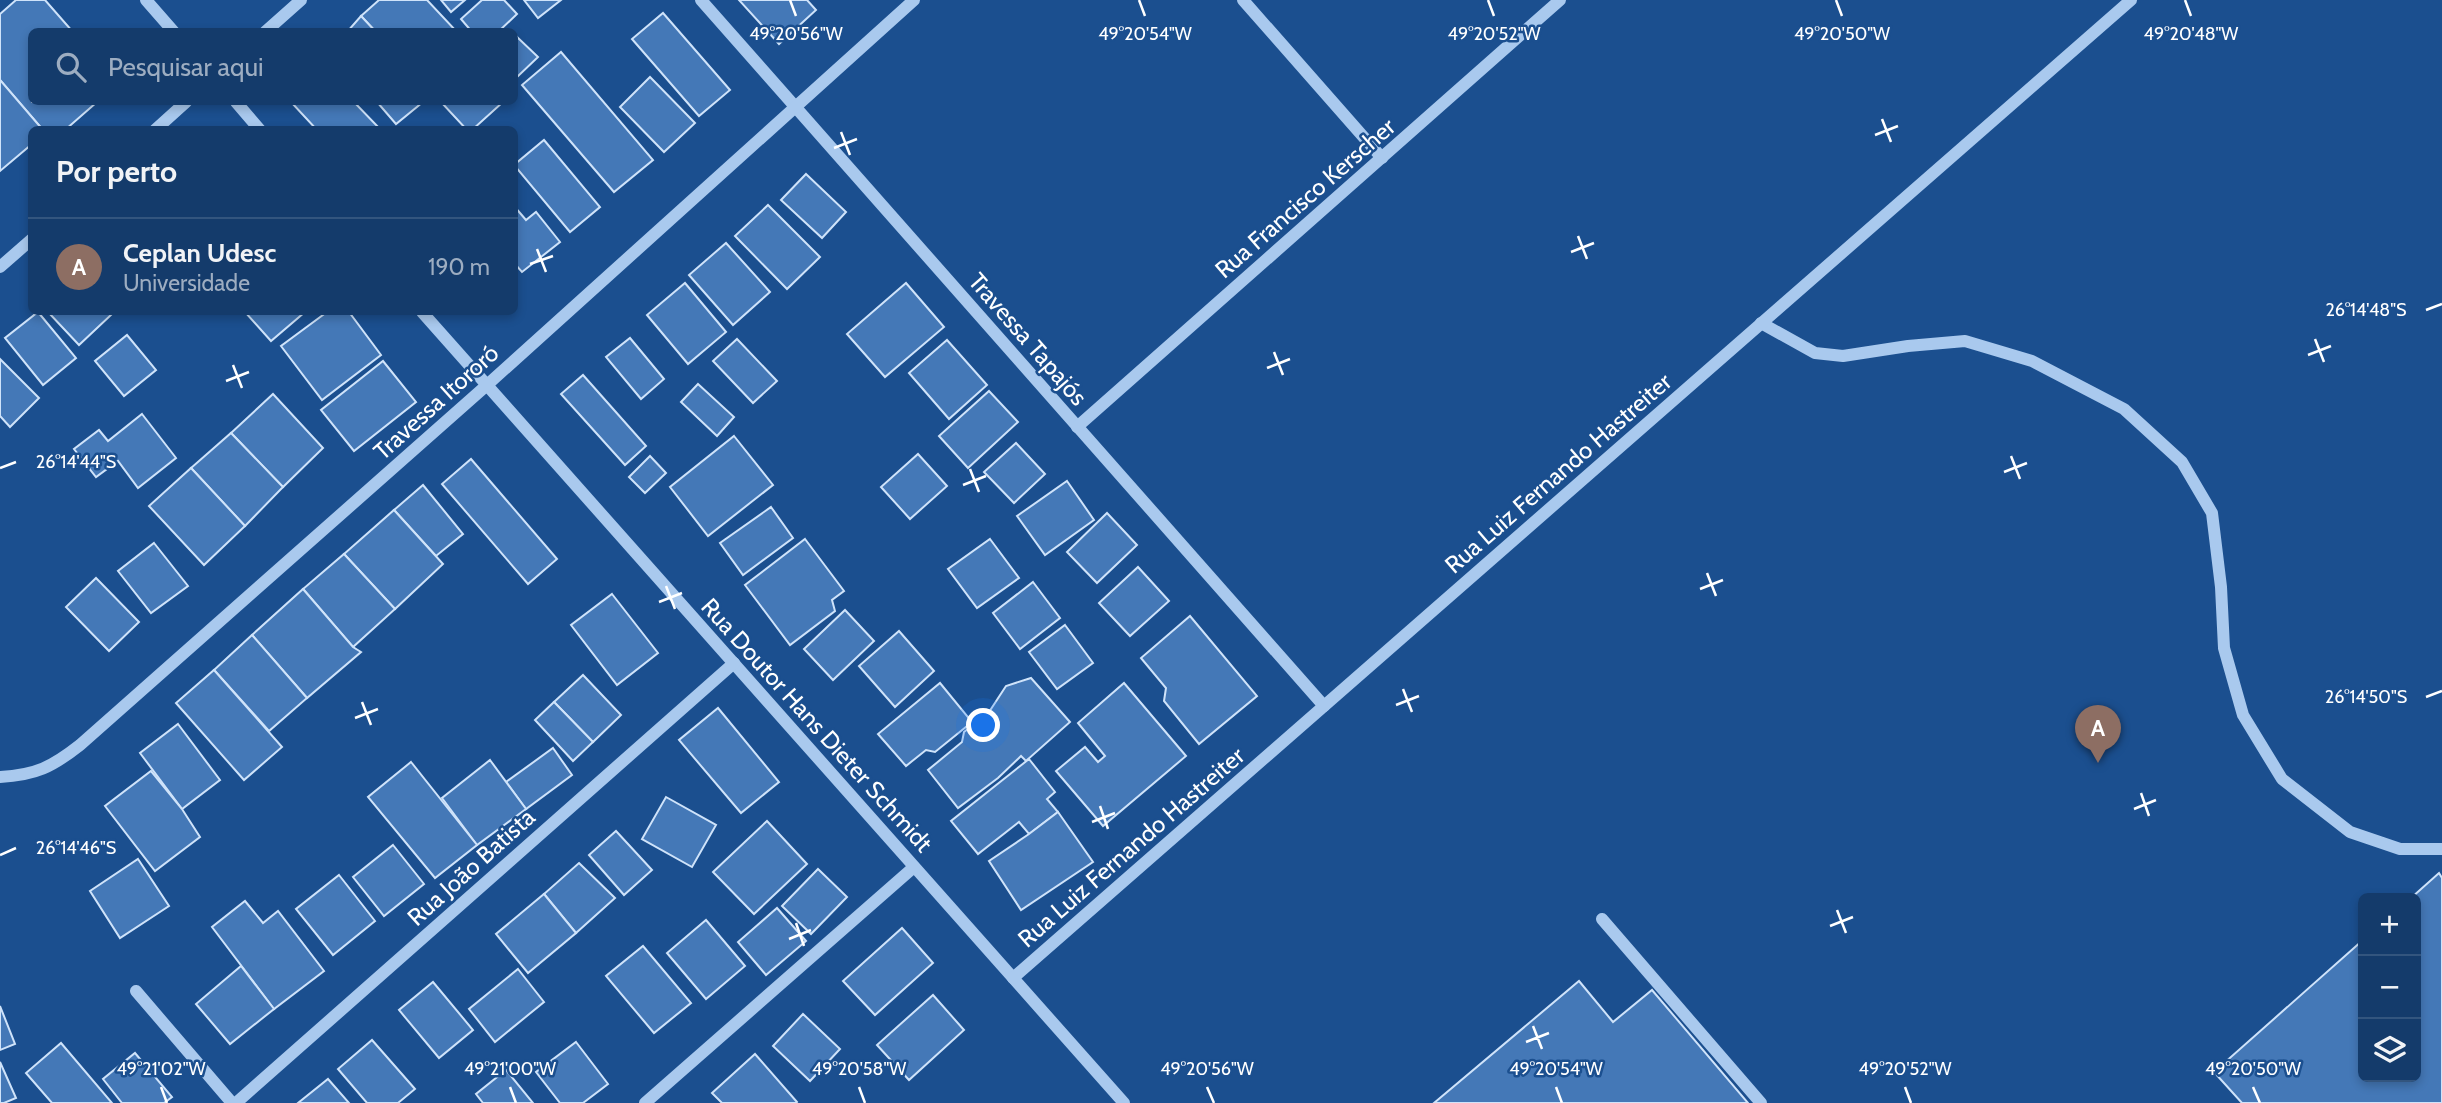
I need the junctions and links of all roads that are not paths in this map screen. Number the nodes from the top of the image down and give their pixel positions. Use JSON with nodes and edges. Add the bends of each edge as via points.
{"nodes":[{"id":1,"x":146,"y":0,"type":"edge"},
{"id":2,"x":301,"y":0,"type":"edge"},
{"id":3,"x":701,"y":0,"type":"edge"},
{"id":4,"x":914,"y":0,"type":"edge"},
{"id":5,"x":1243,"y":0,"type":"edge"},
{"id":6,"x":1560,"y":0,"type":"edge"},
{"id":7,"x":2131,"y":0,"type":"edge"},
{"id":8,"x":170,"y":28,"type":"edge"},
{"id":9,"x":270,"y":28,"type":"edge"},
{"id":10,"x":183,"y":105,"type":"edge"},
{"id":11,"x":239,"y":105,"type":"edge"},
{"id":12,"x":795,"y":107,"type":"junction"},
{"id":13,"x":159,"y":126,"type":"edge"},
{"id":14,"x":257,"y":126,"type":"edge"},
{"id":15,"x":1382,"y":158,"type":"junction"},
{"id":16,"x":28,"y":242,"type":"edge"},
{"id":17,"x":0,"y":267,"type":"edge"},
{"id":18,"x":425,"y":315,"type":"edge"},
{"id":19,"x":1761,"y":323,"type":"junction"},
{"id":20,"x":487,"y":385,"type":"junction"},
{"id":21,"x":1077,"y":426,"type":"junction"},
{"id":22,"x":734,"y":663,"type":"junction"},
{"id":23,"x":1324,"y":706,"type":"junction"},
{"id":24,"x":0,"y":777,"type":"edge"},
{"id":25,"x":2442,"y":849,"type":"edge"},
{"id":26,"x":914,"y":867,"type":"junction"},
{"id":27,"x":1602,"y":919,"type":"dead end"},
{"id":28,"x":1013,"y":978,"type":"junction"},
{"id":29,"x":136,"y":991,"type":"dead end"},
{"id":30,"x":234,"y":1103,"type":"edge"},
{"id":31,"x":645,"y":1103,"type":"edge"},
{"id":32,"x":1124,"y":1103,"type":"edge"},
{"id":33,"x":1761,"y":1103,"type":"edge"}],
"edges":[{"from":1,"to":8,"type":"street"},
{"from":2,"to":9,"type":"street"},
{"from":3,"to":12,"type":"street","name":"Travessa Tapajós"},
{"from":4,"to":12,"type":"street","name":"Travessa Itororó"},
{"from":5,"to":15,"type":"street"},
{"from":6,"to":15,"type":"street","name":"Rua Francisco Kerscher"},
{"from":7,"to":19,"type":"street","name":"Rua Luiz Fernando Hastreiter"},
{"from":10,"to":13,"type":"street"},
{"from":11,"to":14,"type":"street"},
{"from":12,"to":20,"type":"street","name":"Travessa Itororó"},
{"from":12,"to":21,"type":"street","name":"Travessa Tapajós"},
{"from":15,"to":21,"type":"street","name":"Rua Francisco Kerscher"},
{"from":16,"to":17,"type":"street"},
{"from":18,"to":20,"type":"street","name":"Rua Doutor Hans Dieter Schmidt"},
{"from":19,"to":23,"type":"street","name":"Rua Luiz Fernando Hastreiter"},
{"from":19,"to":25,"type":"street","via":[[1815,352],[1843,356],[1965,341],[2032,360],[2124,410],[2182,462],[2211,513],[2224,648],[2243,715],[2282,779],[2350,832],[2400,849]]},
{"from":20,"to":22,"type":"street","name":"Rua Doutor Hans Dieter Schmidt"},
{"from":20,"to":24,"type":"street","name":"Travessa Itororó","via":[[80,745],[56,764],[36,772]]},
{"from":21,"to":23,"type":"street","name":"Travessa Tapajós"},
{"from":22,"to":26,"type":"street","name":"Rua Doutor Hans Dieter Schmidt"},
{"from":22,"to":30,"type":"street","name":"Rua João Batista"},
{"from":23,"to":28,"type":"street","name":"Rua Luiz Fernando Hastreiter"},
{"from":26,"to":28,"type":"street","name":"Rua Doutor Hans Dieter Schmidt"},
{"from":26,"to":31,"type":"street"},
{"from":27,"to":33,"type":"street"},
{"from":28,"to":32,"type":"street","name":"Rua Doutor Hans Dieter Schmidt"},
{"from":29,"to":30,"type":"street"}]}
